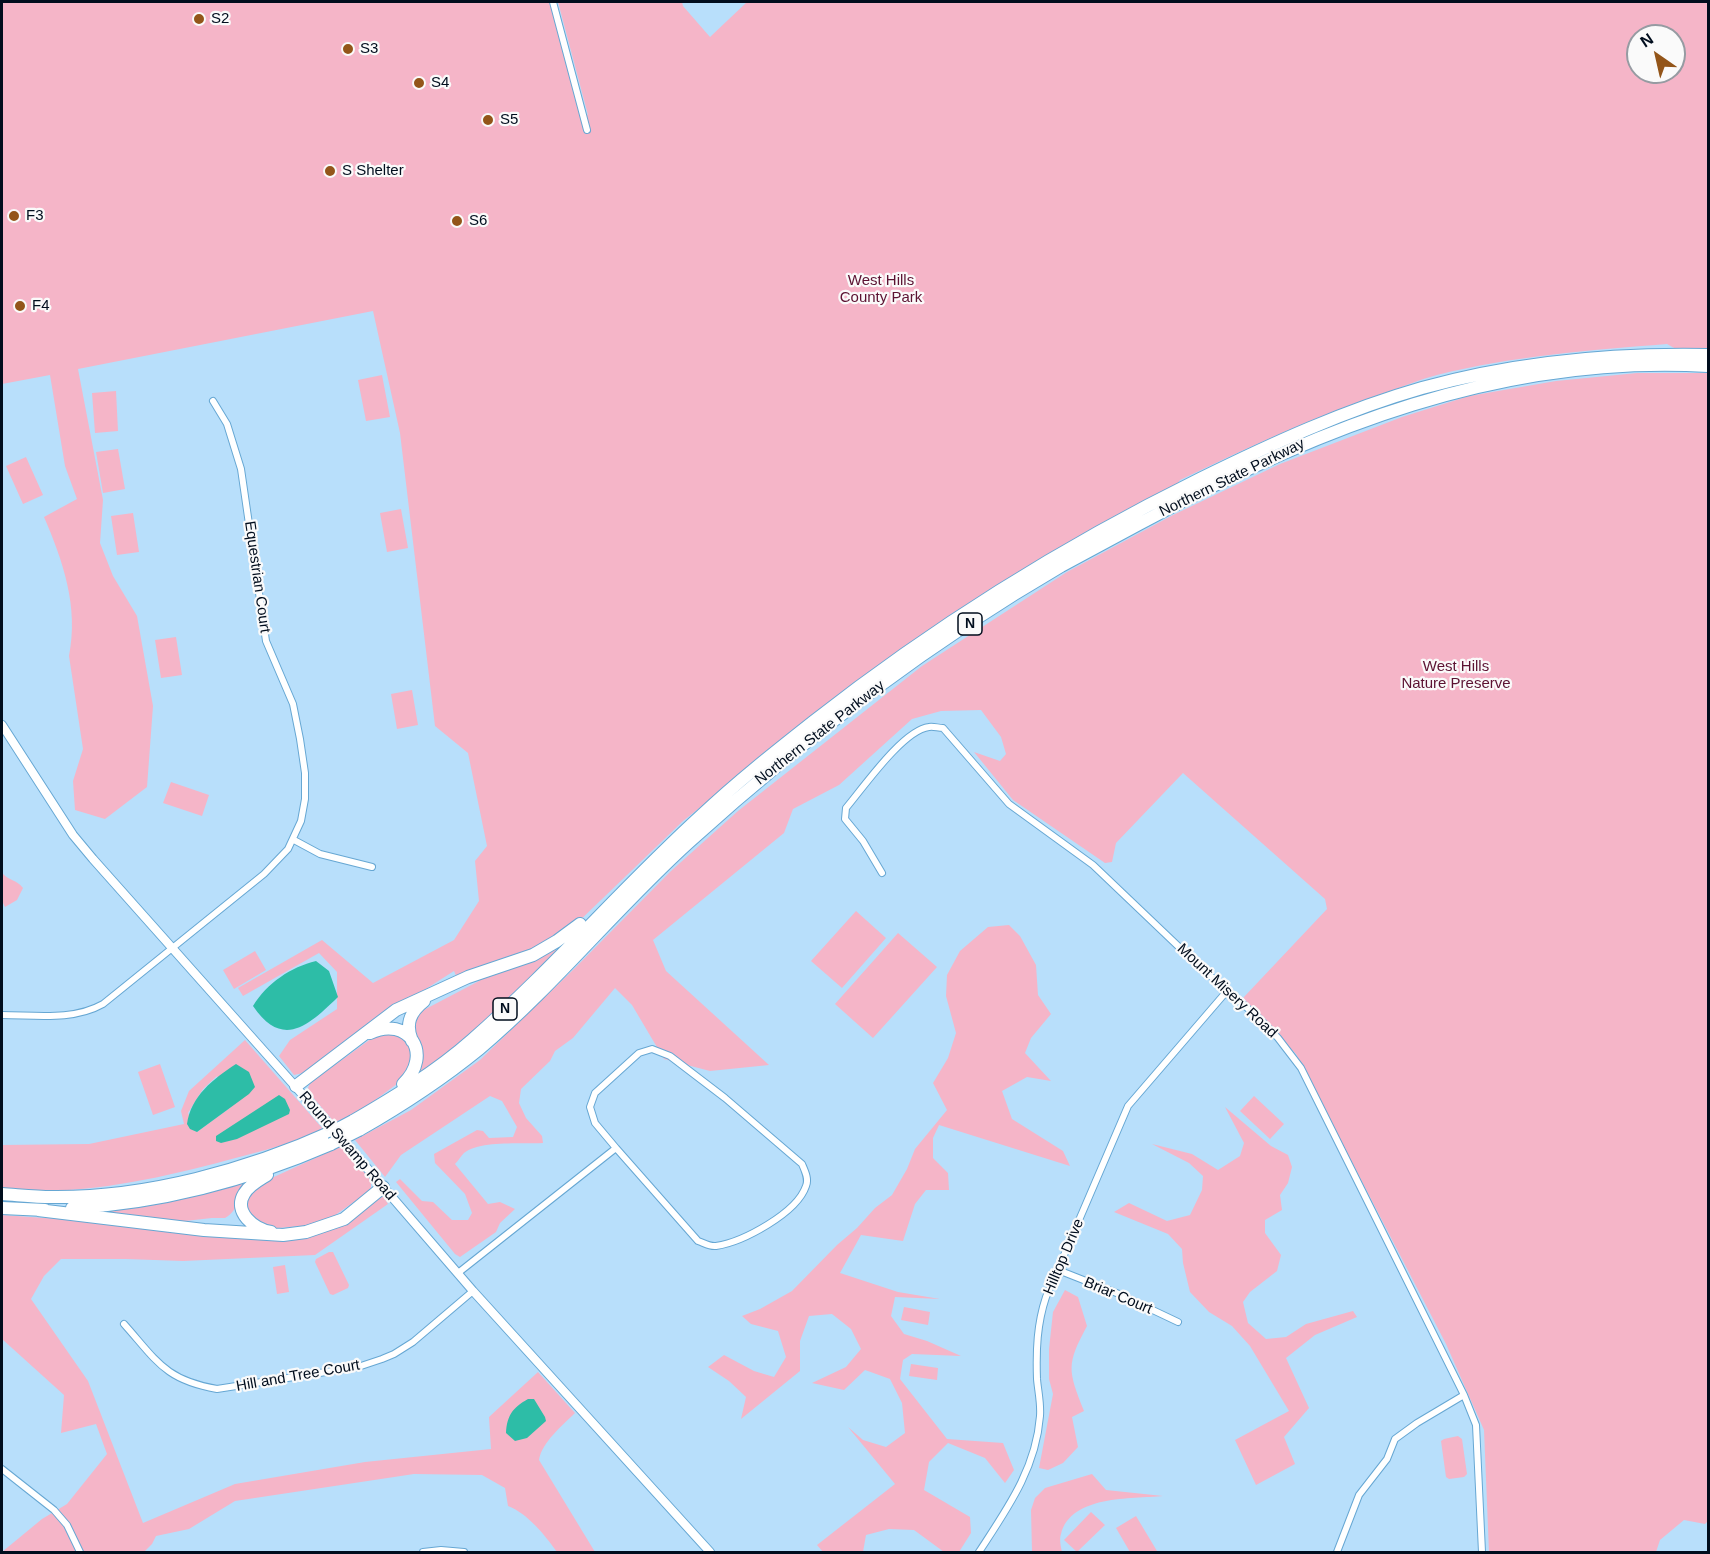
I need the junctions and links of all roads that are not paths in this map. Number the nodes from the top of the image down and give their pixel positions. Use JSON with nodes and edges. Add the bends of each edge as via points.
{"nodes":[{"id":1,"x":553,"y":2,"type":"edge"},
{"id":2,"x":587,"y":130,"type":"dead end"},
{"id":3,"x":1708,"y":354,"type":"edge"},
{"id":4,"x":1708,"y":366,"type":"edge"},
{"id":5,"x":213,"y":401,"type":"dead end"},
{"id":6,"x":2,"y":725,"type":"edge"},
{"id":7,"x":294,"y":840,"type":"junction"},
{"id":8,"x":372,"y":867,"type":"dead end"},
{"id":9,"x":882,"y":873,"type":"dead end"},
{"id":10,"x":638,"y":875,"type":"junction"},
{"id":11,"x":172,"y":949,"type":"junction"},
{"id":12,"x":441,"y":988,"type":"junction"},
{"id":13,"x":1227,"y":991,"type":"junction"},
{"id":14,"x":2,"y":1015,"type":"edge"},
{"id":15,"x":412,"y":1041,"type":"junction"},
{"id":16,"x":354,"y":1042,"type":"junction"},
{"id":17,"x":296,"y":1086,"type":"junction"},
{"id":18,"x":368,"y":1112,"type":"junction"},
{"id":19,"x":356,"y":1125,"type":"junction"},
{"id":20,"x":616,"y":1148,"type":"junction"},
{"id":21,"x":289,"y":1162,"type":"junction"},
{"id":22,"x":383,"y":1187,"type":"junction"},
{"id":23,"x":2,"y":1194,"type":"edge"},
{"id":24,"x":2,"y":1208,"type":"edge"},
{"id":25,"x":38,"y":1210,"type":"junction"},
{"id":26,"x":1058,"y":1270,"type":"junction"},
{"id":27,"x":458,"y":1274,"type":"junction"},
{"id":28,"x":473,"y":1291,"type":"junction"},
{"id":29,"x":1178,"y":1322,"type":"dead end"},
{"id":30,"x":124,"y":1324,"type":"dead end"},
{"id":31,"x":1464,"y":1395,"type":"junction"},
{"id":32,"x":2,"y":1469,"type":"edge"},
{"id":33,"x":80,"y":1552,"type":"edge"},
{"id":34,"x":423,"y":1552,"type":"edge"},
{"id":35,"x":464,"y":1552,"type":"edge"},
{"id":36,"x":710,"y":1552,"type":"edge"},
{"id":37,"x":979,"y":1552,"type":"edge"},
{"id":38,"x":1337,"y":1552,"type":"edge"},
{"id":39,"x":1482,"y":1552,"type":"edge"}],
"edges":[{"from":1,"to":2,"type":"street"},
{"from":3,"to":10,"type":"highway","name":"Northern State Parkway","number":"N","via":[[1568,360],[1518,366],[1452,381],[1348,413],[1230,464],[1091,536],[900,657],[731,789]]},
{"from":4,"to":19,"type":"highway","name":"Northern State Parkway","number":"N","via":[[1621,366],[1557,372],[1492,383],[1381,413],[1194,494],[1062,566],[911,663],[791,754],[687,844],[479,1049],[404,1104]]},
{"from":5,"to":7,"type":"street","name":"Equestrian Court","via":[[227,424],[241,469],[266,641],[292,704],[300,739],[305,799]]},
{"from":6,"to":11,"type":"street","name":"Round Swamp Road","via":[[73,835]]},
{"from":7,"to":8,"type":"street","via":[[320,854]]},
{"from":7,"to":11,"type":"street","name":"Equestrian Court","via":[[264,874]]},
{"from":9,"to":13,"type":"street","name":"Mount Misery Road","via":[[845,819],[846,808],[901,742],[929,726],[943,728],[1009,804],[1093,865]]},
{"from":10,"to":12,"type":"highway","via":[[546,948]]},
{"from":10,"to":18,"type":"highway","name":"Northern State Parkway","number":"N","via":[[472,1040]]},
{"from":11,"to":14,"type":"street","name":"Equestrian Court","via":[[89,1013]]},
{"from":11,"to":17,"type":"street","name":"Round Swamp Road"},
{"from":12,"to":15,"type":"highway","via":[[412,1012]]},
{"from":12,"to":16,"type":"highway","via":[[396,1010]]},
{"from":13,"to":26,"type":"street","name":"Hilltop Drive","via":[[1128,1106]]},
{"from":13,"to":31,"type":"street","name":"Mount Misery Road","via":[[1260,1019],[1301,1068]]},
{"from":15,"to":16,"type":"highway","via":[[400,1030],[389,1028]]},
{"from":15,"to":18,"type":"highway","via":[[418,1056],[413,1075]]},
{"from":16,"to":17,"type":"highway"},
{"from":17,"to":22,"type":"street","name":"Round Swamp Road"},
{"from":18,"to":19,"type":"highway","name":"Northern State Parkway","number":"N"},
{"from":19,"to":21,"type":"highway","name":"Northern State Parkway","number":"N","bridge":true,"via":[[331,1144]]},
{"from":19,"to":23,"type":"highway","name":"Northern State Parkway","number":"N","bridge":true,"via":[[228,1171],[170,1185],[52,1197]]},
{"from":20,"to":20,"type":"street","via":[[595,1123],[592,1100],[639,1053],[652,1049],[670,1056],[725,1098],[802,1164],[807,1174],[806,1186],[775,1222],[713,1247],[698,1241]]},
{"from":20,"to":27,"type":"street"},
{"from":21,"to":22,"type":"highway","via":[[252,1184],[243,1195],[244,1215],[260,1230],[284,1232],[323,1224]]},
{"from":21,"to":25,"type":"highway","name":"Northern State Parkway","number":"N","via":[[206,1189],[153,1200]]},
{"from":22,"to":25,"type":"highway","via":[[344,1219],[283,1235],[204,1230]]},
{"from":22,"to":27,"type":"street","name":"Round Swamp Road"},
{"from":24,"to":25,"type":"highway","name":"Northern State Parkway","number":"N"},
{"from":26,"to":29,"type":"street","name":"Briar Court"},
{"from":26,"to":37,"type":"street","name":"Hilltop Drive","via":[[1037,1334],[1040,1413],[1032,1460],[1020,1487]]},
{"from":27,"to":28,"type":"street","name":"Round Swamp Road"},
{"from":28,"to":30,"type":"street","name":"Hill and Tree Court","via":[[413,1342],[382,1359],[358,1367],[217,1389],[197,1386],[168,1372]]},
{"from":28,"to":36,"type":"street","name":"Round Swamp Road"},
{"from":31,"to":38,"type":"street","via":[[1395,1439],[1387,1459],[1359,1495]]},
{"from":31,"to":39,"type":"street","name":"Mount Misery Road","via":[[1476,1425]]},
{"from":32,"to":33,"type":"street","via":[[57,1513]]},
{"from":34,"to":35,"type":"street"}]}
